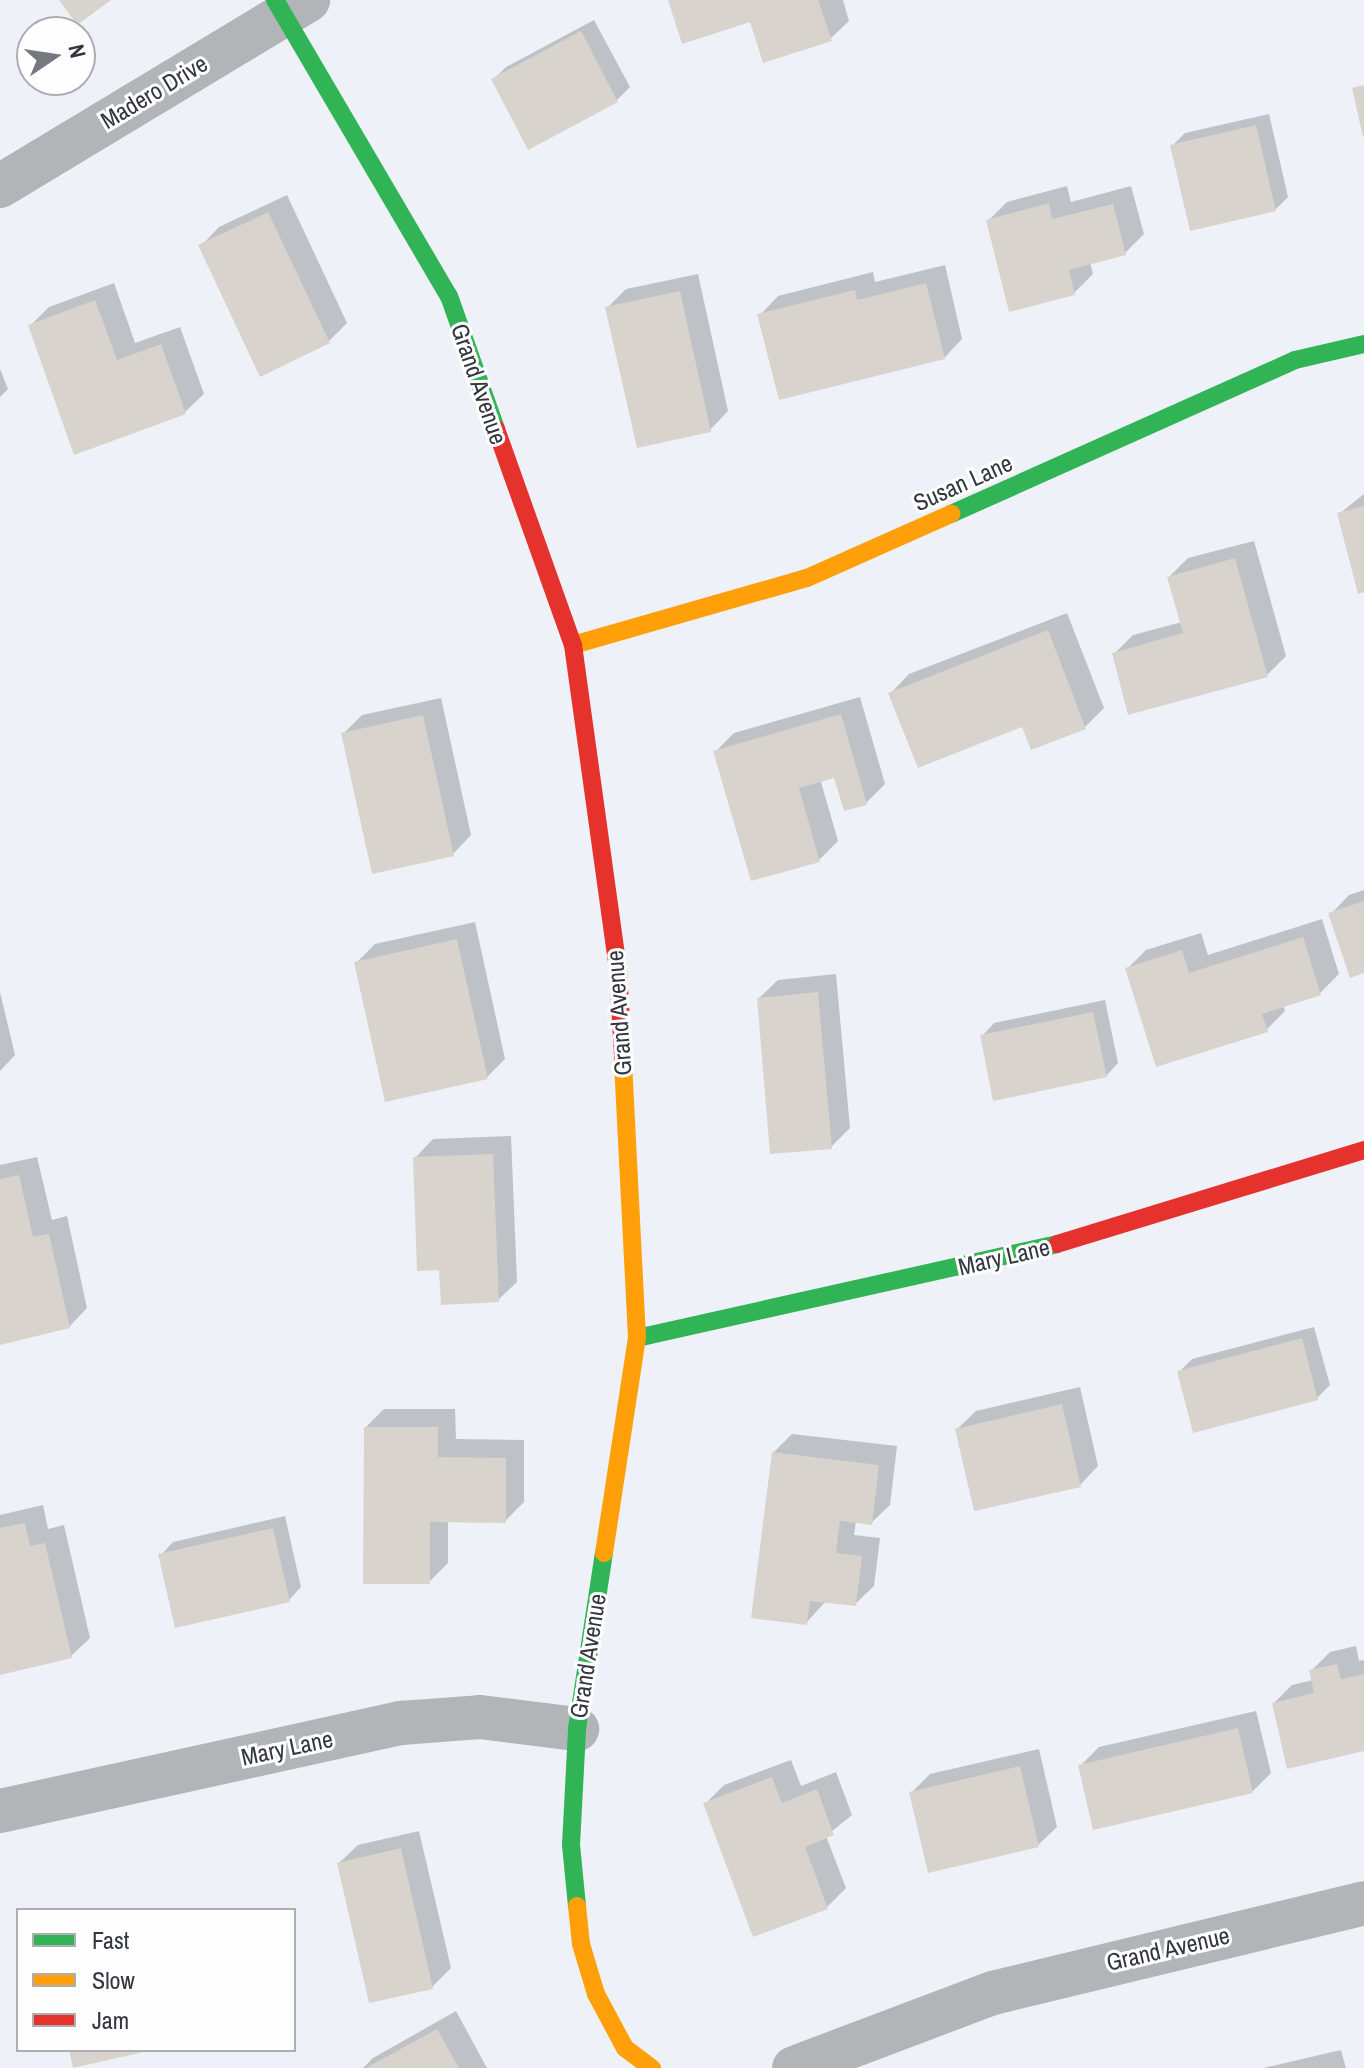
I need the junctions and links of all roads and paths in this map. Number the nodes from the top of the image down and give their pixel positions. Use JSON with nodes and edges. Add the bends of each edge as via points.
{"nodes":[{"id":1,"x":289,"y":5,"type":"edge"},
{"id":2,"x":0,"y":186,"type":"edge"},
{"id":3,"x":1364,"y":344,"type":"edge"},
{"id":4,"x":573,"y":645,"type":"junction"},
{"id":5,"x":1364,"y":1150,"type":"edge"},
{"id":6,"x":637,"y":1338,"type":"junction"},
{"id":7,"x":577,"y":1729,"type":"junction"},
{"id":8,"x":0,"y":1811,"type":"edge"},
{"id":9,"x":1364,"y":1903,"type":"edge"},
{"id":10,"x":652,"y":2068,"type":"edge"},
{"id":11,"x":794,"y":2068,"type":"edge"}],
"edges":[{"from":1,"to":2,"type":"street","name":"Madero Drive"},
{"from":1,"to":4,"type":"street","name":"Grand Avenue","via":[[449,296]]},
{"from":3,"to":4,"type":"street","name":"Susan Lane","via":[[1295,360],[807,578]]},
{"from":4,"to":6,"type":"street","name":"Grand Avenue","via":[[618,969]]},
{"from":5,"to":6,"type":"street","name":"Mary Lane","via":[[1032,1252]]},
{"from":6,"to":7,"type":"street","name":"Grand Avenue"},
{"from":7,"to":8,"type":"street","name":"Mary Lane","via":[[480,1717],[401,1723]]},
{"from":7,"to":10,"type":"street","name":"Grand Avenue","via":[[571,1845],[581,1944],[596,1994],[625,2048]]},
{"from":9,"to":11,"type":"street","name":"Grand Avenue","via":[[993,1993]]}]}
